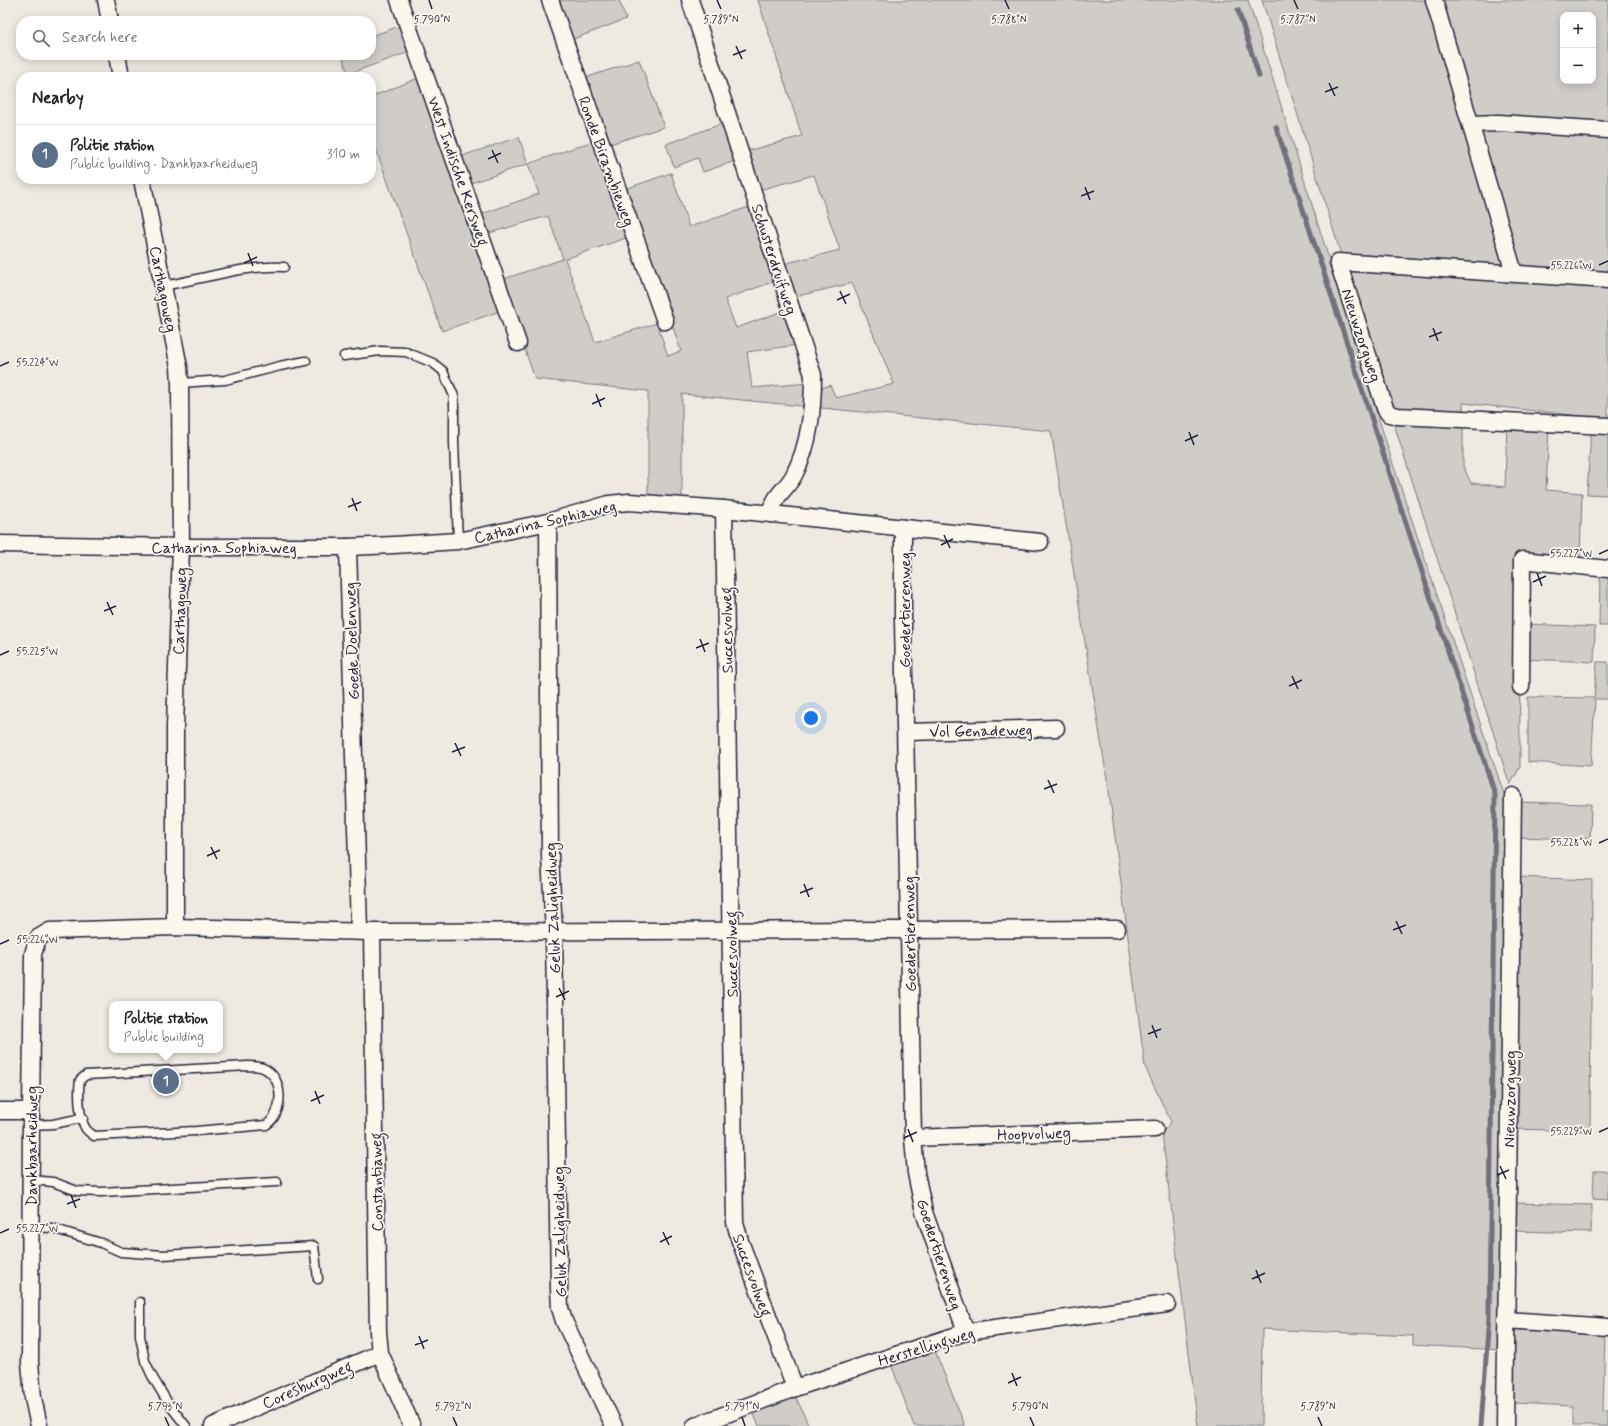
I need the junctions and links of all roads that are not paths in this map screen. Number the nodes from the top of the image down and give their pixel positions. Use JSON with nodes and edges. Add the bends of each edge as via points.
{"nodes":[{"id":1,"x":106,"y":0,"type":"edge"},
{"id":2,"x":399,"y":0,"type":"edge"},
{"id":3,"x":550,"y":0,"type":"edge"},
{"id":4,"x":690,"y":0,"type":"edge"},
{"id":5,"x":1434,"y":0,"type":"edge"},
{"id":6,"x":109,"y":16,"type":"edge"},
{"id":7,"x":118,"y":60,"type":"edge"},
{"id":8,"x":120,"y":72,"type":"edge"},
{"id":9,"x":1471,"y":124,"type":"junction"},
{"id":10,"x":1608,"y":130,"type":"edge"},
{"id":11,"x":143,"y":184,"type":"edge"},
{"id":12,"x":284,"y":267,"type":"dead end"},
{"id":13,"x":1514,"y":273,"type":"junction"},
{"id":14,"x":1608,"y":280,"type":"edge"},
{"id":15,"x":163,"y":286,"type":"junction"},
{"id":16,"x":665,"y":321,"type":"dead end"},
{"id":17,"x":518,"y":342,"type":"dead end"},
{"id":18,"x":344,"y":356,"type":"dead end"},
{"id":19,"x":306,"y":361,"type":"dead end"},
{"id":20,"x":180,"y":383,"type":"junction"},
{"id":21,"x":1608,"y":426,"type":"edge"},
{"id":22,"x":724,"y":509,"type":"junction"},
{"id":23,"x":770,"y":514,"type":"junction"},
{"id":24,"x":548,"y":522,"type":"junction"},
{"id":25,"x":903,"y":528,"type":"junction"},
{"id":26,"x":458,"y":541,"type":"junction"},
{"id":27,"x":1040,"y":542,"type":"dead end"},
{"id":28,"x":0,"y":544,"type":"edge"},
{"id":29,"x":181,"y":547,"type":"junction"},
{"id":30,"x":348,"y":547,"type":"junction"},
{"id":31,"x":1608,"y":569,"type":"edge"},
{"id":32,"x":1522,"y":687,"type":"dead end"},
{"id":33,"x":1056,"y":728,"type":"dead end"},
{"id":34,"x":906,"y":732,"type":"junction"},
{"id":35,"x":1513,"y":796,"type":"dead end"},
{"id":36,"x":175,"y":927,"type":"junction"},
{"id":37,"x":1117,"y":929,"type":"dead end"},
{"id":38,"x":909,"y":930,"type":"junction"},
{"id":39,"x":731,"y":931,"type":"junction"},
{"id":40,"x":365,"y":932,"type":"junction"},
{"id":41,"x":554,"y":932,"type":"junction"},
{"id":42,"x":0,"y":1111,"type":"edge"},
{"id":43,"x":31,"y":1118,"type":"junction"},
{"id":44,"x":83,"y":1118,"type":"junction"},
{"id":45,"x":1155,"y":1129,"type":"dead end"},
{"id":46,"x":913,"y":1138,"type":"junction"},
{"id":47,"x":31,"y":1180,"type":"junction"},
{"id":48,"x":277,"y":1182,"type":"dead end"},
{"id":49,"x":31,"y":1227,"type":"junction"},
{"id":50,"x":318,"y":1279,"type":"dead end"},
{"id":51,"x":140,"y":1302,"type":"dead end"},
{"id":52,"x":1167,"y":1304,"type":"dead end"},
{"id":53,"x":1506,"y":1320,"type":"junction"},
{"id":54,"x":1608,"y":1328,"type":"edge"},
{"id":55,"x":966,"y":1332,"type":"junction"},
{"id":56,"x":380,"y":1352,"type":"junction"},
{"id":57,"x":795,"y":1388,"type":"junction"},
{"id":58,"x":219,"y":1425,"type":"edge"},
{"id":59,"x":39,"y":1426,"type":"edge"},
{"id":60,"x":186,"y":1426,"type":"edge"},
{"id":61,"x":412,"y":1426,"type":"edge"},
{"id":62,"x":614,"y":1426,"type":"edge"},
{"id":63,"x":695,"y":1426,"type":"edge"},
{"id":64,"x":1505,"y":1426,"type":"edge"}],
"edges":[{"from":1,"to":6,"type":"street"},
{"from":2,"to":17,"type":"street","name":"West Indische Kersweg"},
{"from":3,"to":16,"type":"street","name":"Ronde Birambieweg"},
{"from":4,"to":23,"type":"street","name":"Schusterdruifweg","via":[[813,375],[813,404],[807,442],[793,476],[774,500]]},
{"from":5,"to":9,"type":"street"},
{"from":7,"to":8,"type":"street"},
{"from":9,"to":10,"type":"street","via":[[1499,123]]},
{"from":9,"to":13,"type":"street"},
{"from":11,"to":15,"type":"street","name":"Carthagoweg"},
{"from":12,"to":15,"type":"lane","via":[[240,270]]},
{"from":13,"to":14,"type":"street"},
{"from":13,"to":21,"type":"street","name":"Nieuwzorgweg","via":[[1338,262],[1385,408],[1389,414],[1398,416]]},
{"from":15,"to":20,"type":"street","name":"Carthagoweg"},
{"from":18,"to":26,"type":"lane","via":[[380,351],[406,352],[433,363],[444,371],[454,396]]},
{"from":19,"to":20,"type":"lane","via":[[225,380]]},
{"from":20,"to":29,"type":"street","name":"Carthagoweg"},
{"from":22,"to":23,"type":"street","name":"Catharina Sophiaweg"},
{"from":22,"to":24,"type":"street","name":"Catharina Sophiaweg","via":[[629,502],[609,504]]},
{"from":22,"to":39,"type":"street","name":"Succesvolweg"},
{"from":23,"to":25,"type":"street","name":"Catharina Sophiaweg"},
{"from":24,"to":26,"type":"street","name":"Catharina Sophiaweg"},
{"from":24,"to":41,"type":"street","name":"Geluk Zaligheidweg","via":[[550,856]]},
{"from":25,"to":27,"type":"street","name":"Catharina Sophiaweg"},
{"from":25,"to":34,"type":"street","name":"Goedertierenweg","via":[[902,621]]},
{"from":26,"to":30,"type":"street","name":"Catharina Sophiaweg"},
{"from":28,"to":29,"type":"street","name":"Catharina Sophiaweg"},
{"from":29,"to":30,"type":"street","name":"Catharina Sophiaweg"},
{"from":29,"to":36,"type":"street","name":"Carthagoweg","via":[[176,727]]},
{"from":30,"to":40,"type":"street","name":"Goede Doelenweg","via":[[354,735]]},
{"from":31,"to":32,"type":"street","via":[[1522,560]]},
{"from":33,"to":34,"type":"street","name":"Vol Genadeweg"},
{"from":34,"to":38,"type":"street","name":"Goedertierenweg"},
{"from":35,"to":53,"type":"street","name":"Nieuwzorgweg"},
{"from":36,"to":40,"type":"street"},
{"from":36,"to":43,"type":"street","name":"Dankbaarheidweg","via":[[50,931],[38,938],[33,954]]},
{"from":37,"to":38,"type":"street"},
{"from":38,"to":39,"type":"street"},
{"from":38,"to":46,"type":"street","name":"Goedertierenweg"},
{"from":39,"to":41,"type":"street"},
{"from":39,"to":57,"type":"street","name":"Succesvolweg","via":[[735,1222]]},
{"from":40,"to":41,"type":"street"},
{"from":40,"to":56,"type":"street","name":"Constantiaweg"},
{"from":41,"to":62,"type":"street","name":"Geluk Zaligheidweg","via":[[560,1308]]},
{"from":42,"to":43,"type":"street"},
{"from":43,"to":44,"type":"lane","via":[[53,1124]]},
{"from":43,"to":47,"type":"street","name":"Dankbaarheidweg"},
{"from":44,"to":44,"type":"lane","via":[[86,1129],[94,1136],[196,1132],[266,1125],[273,1121],[280,1099],[272,1074],[263,1067],[86,1075],[80,1080],[78,1092]]},
{"from":45,"to":46,"type":"street","name":"Hoopvolweg"},
{"from":46,"to":55,"type":"street","name":"Goedertierenweg","via":[[916,1173],[924,1212]]},
{"from":47,"to":48,"type":"lane","via":[[53,1182],[77,1191],[101,1192]]},
{"from":47,"to":49,"type":"street","name":"Dankbaarheidweg"},
{"from":49,"to":50,"type":"lane","via":[[52,1228],[121,1252],[164,1255],[314,1246]]},
{"from":49,"to":59,"type":"street","name":"Dankbaarheidweg","via":[[30,1362],[33,1398]]},
{"from":51,"to":60,"type":"lane","via":[[140,1336],[145,1361],[168,1403]]},
{"from":52,"to":55,"type":"street","name":"Herstellingweg"},
{"from":53,"to":54,"type":"street"},
{"from":53,"to":64,"type":"street","name":"Nieuwzorgweg"},
{"from":55,"to":57,"type":"street","name":"Herstellingweg"},
{"from":56,"to":58,"type":"street","name":"Coresburgweg"},
{"from":56,"to":61,"type":"street","name":"Constantiaweg"},
{"from":57,"to":63,"type":"street","name":"Herstellingweg"}]}
